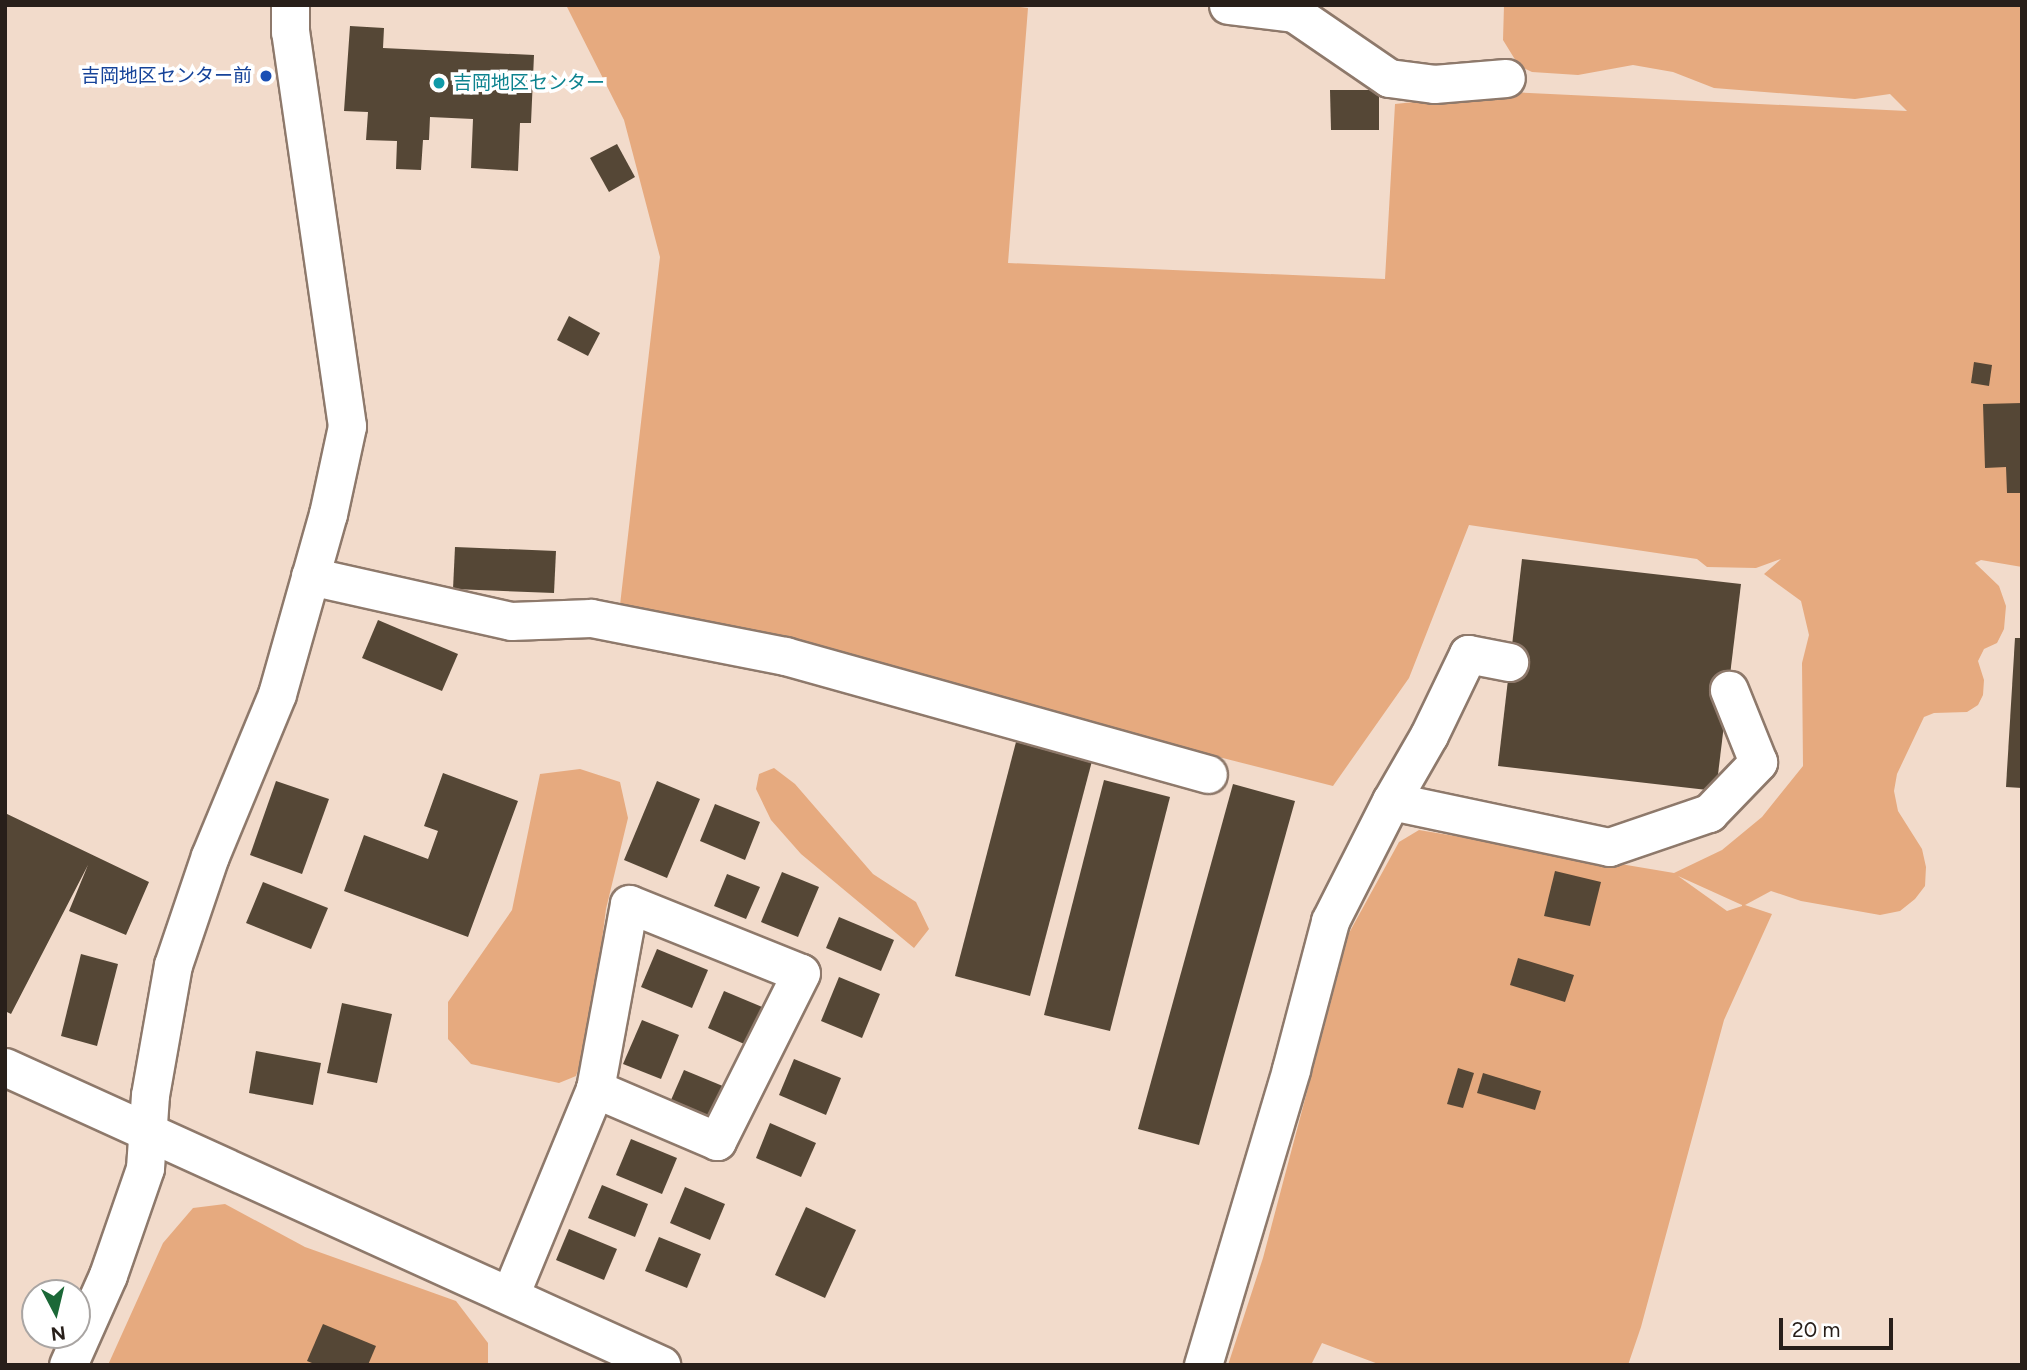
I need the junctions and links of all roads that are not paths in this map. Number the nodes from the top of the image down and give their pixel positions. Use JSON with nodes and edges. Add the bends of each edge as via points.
{"nodes":[{"id":1,"x":290,"y":5,"type":"edge"},
{"id":2,"x":1228,"y":5,"type":"edge"},
{"id":3,"x":1506,"y":78,"type":"dead end"},
{"id":4,"x":310,"y":576,"type":"junction"},
{"id":5,"x":1509,"y":662,"type":"dead end"},
{"id":6,"x":1728,"y":690,"type":"dead end"},
{"id":7,"x":1208,"y":774,"type":"dead end"},
{"id":8,"x":1391,"y":800,"type":"junction"},
{"id":9,"x":5,"y":1067,"type":"edge"},
{"id":10,"x":594,"y":1089,"type":"junction"},
{"id":11,"x":149,"y":1132,"type":"junction"},
{"id":12,"x":510,"y":1295,"type":"junction"},
{"id":13,"x":68,"y":1365,"type":"edge"},
{"id":14,"x":661,"y":1365,"type":"edge"},
{"id":15,"x":1203,"y":1365,"type":"edge"}],
"edges":[{"from":1,"to":4,"type":"street","via":[[290,32],[347,426]]},
{"from":2,"to":3,"type":"street","via":[[1294,13],[1390,78],[1434,84]]},
{"from":4,"to":7,"type":"street","via":[[512,621],[591,618],[785,656]]},
{"from":4,"to":11,"type":"street","via":[[277,694],[210,856],[173,965],[150,1095]]},
{"from":5,"to":8,"type":"street","via":[[1468,654]]},
{"from":6,"to":8,"type":"street","via":[[1758,762],[1709,813],[1609,847]]},
{"from":8,"to":15,"type":"street","via":[[1330,921]]},
{"from":9,"to":11,"type":"street"},
{"from":10,"to":10,"type":"street","via":[[629,904],[801,973],[717,1141]]},
{"from":10,"to":12,"type":"street"},
{"from":11,"to":12,"type":"street"},
{"from":11,"to":13,"type":"street","via":[[145,1168],[108,1275]]},
{"from":12,"to":14,"type":"street"}]}
